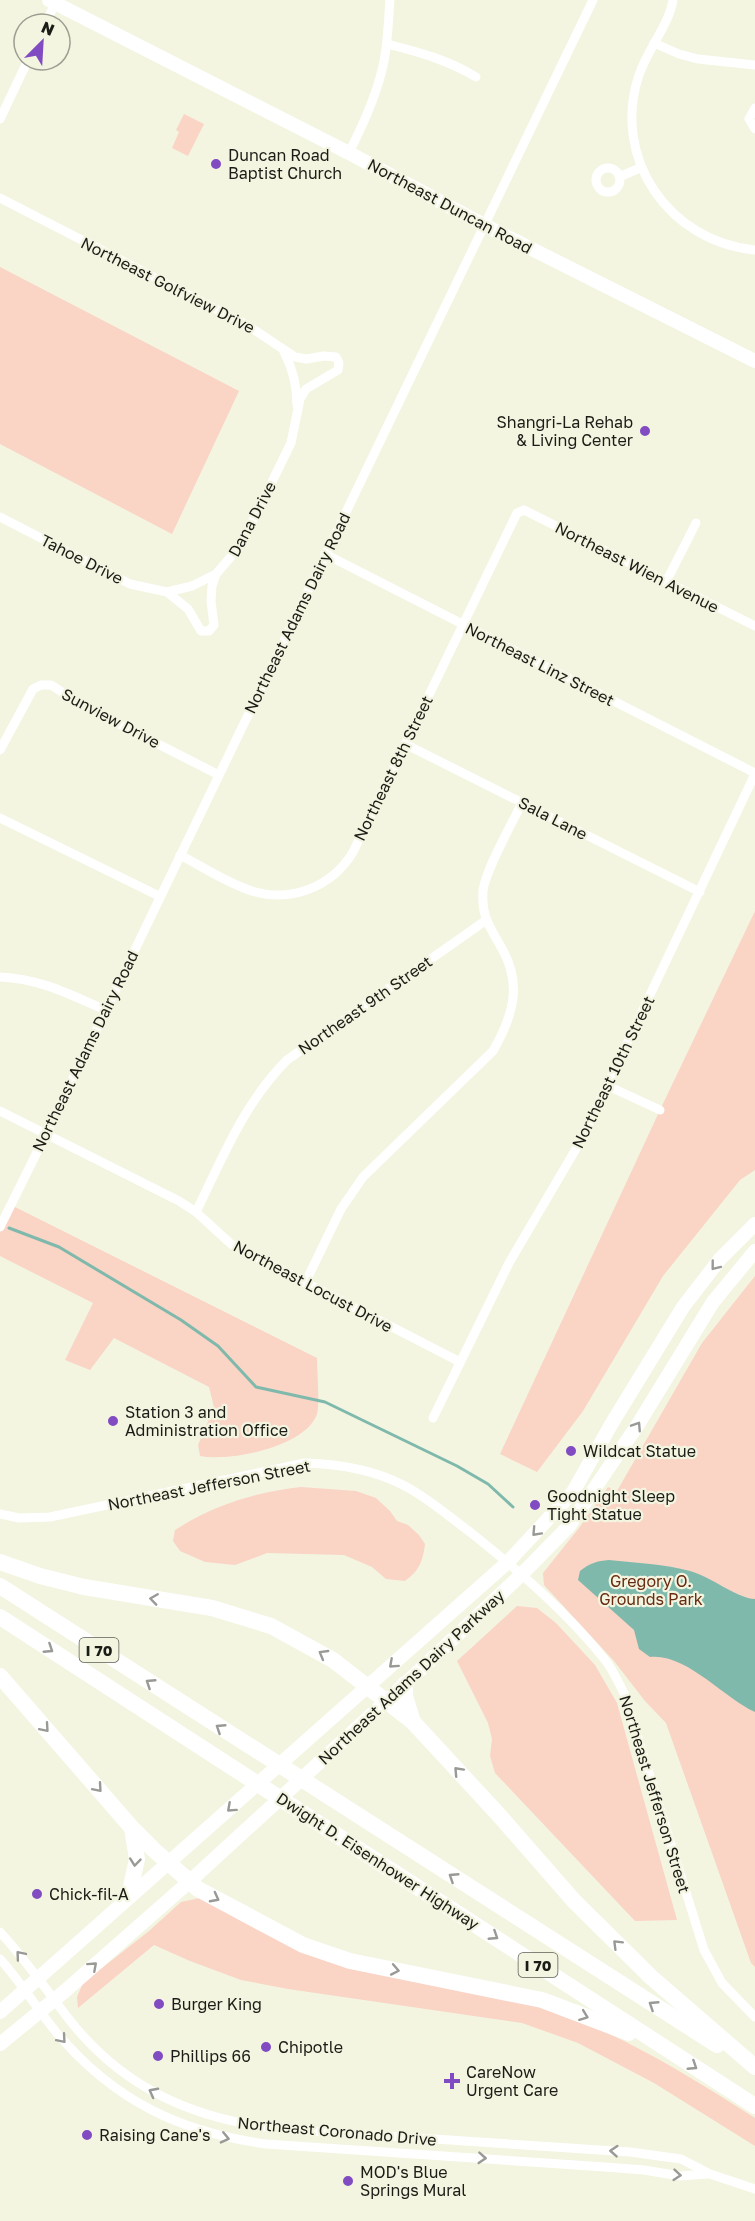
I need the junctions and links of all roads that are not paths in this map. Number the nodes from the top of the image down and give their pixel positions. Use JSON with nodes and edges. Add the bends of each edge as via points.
{"nodes":[{"id":1,"x":390,"y":0,"type":"edge"},
{"id":2,"x":592,"y":0,"type":"edge"},
{"id":3,"x":673,"y":0,"type":"edge"},
{"id":4,"x":54,"y":1,"type":"edge"},
{"id":5,"x":654,"y":43,"type":"junction"},
{"id":6,"x":387,"y":44,"type":"junction"},
{"id":7,"x":755,"y":65,"type":"edge"},
{"id":8,"x":22,"y":72,"type":"edge"},
{"id":9,"x":476,"y":77,"type":"dead end"},
{"id":10,"x":755,"y":108,"type":"edge"},
{"id":11,"x":0,"y":118,"type":"edge"},
{"id":12,"x":755,"y":129,"type":"edge"},
{"id":13,"x":350,"y":153,"type":"junction"},
{"id":14,"x":640,"y":168,"type":"junction"},
{"id":15,"x":619,"y":177,"type":"dead end"},
{"id":16,"x":0,"y":198,"type":"edge"},
{"id":17,"x":484,"y":225,"type":"junction"},
{"id":18,"x":755,"y":250,"type":"edge"},
{"id":19,"x":283,"y":350,"type":"junction"},
{"id":20,"x":336,"y":357,"type":"joint"},
{"id":21,"x":755,"y":361,"type":"edge"},
{"id":22,"x":296,"y":413,"type":"junction"},
{"id":23,"x":524,"y":508,"type":"joint"},
{"id":24,"x":0,"y":518,"type":"edge"},
{"id":25,"x":696,"y":523,"type":"dead end"},
{"id":26,"x":325,"y":554,"type":"junction"},
{"id":27,"x":216,"y":574,"type":"junction"},
{"id":28,"x":666,"y":582,"type":"junction"},
{"id":29,"x":167,"y":592,"type":"junction"},
{"id":30,"x":214,"y":622,"type":"joint"},
{"id":31,"x":463,"y":624,"type":"junction"},
{"id":32,"x":755,"y":626,"type":"edge"},
{"id":33,"x":405,"y":744,"type":"junction"},
{"id":34,"x":0,"y":750,"type":"edge"},
{"id":35,"x":755,"y":774,"type":"edge"},
{"id":36,"x":219,"y":775,"type":"junction"},
{"id":37,"x":522,"y":803,"type":"junction"},
{"id":38,"x":0,"y":818,"type":"edge"},
{"id":39,"x":180,"y":855,"type":"junction"},
{"id":40,"x":700,"y":892,"type":"junction"},
{"id":41,"x":159,"y":896,"type":"junction"},
{"id":42,"x":485,"y":921,"type":"junction"},
{"id":43,"x":0,"y":977,"type":"edge"},
{"id":44,"x":105,"y":1010,"type":"junction"},
{"id":45,"x":608,"y":1086,"type":"junction"},
{"id":46,"x":660,"y":1110,"type":"dead end"},
{"id":47,"x":0,"y":1111,"type":"edge"},
{"id":48,"x":46,"y":1134,"type":"junction"},
{"id":49,"x":196,"y":1212,"type":"junction"},
{"id":50,"x":755,"y":1224,"type":"edge"},
{"id":51,"x":0,"y":1227,"type":"edge"},
{"id":52,"x":755,"y":1251,"type":"edge"},
{"id":53,"x":305,"y":1283,"type":"junction"},
{"id":54,"x":460,"y":1362,"type":"junction"},
{"id":55,"x":433,"y":1418,"type":"dead end"},
{"id":56,"x":0,"y":1515,"type":"edge"},
{"id":57,"x":0,"y":1562,"type":"edge"},
{"id":58,"x":508,"y":1562,"type":"junction"},
{"id":59,"x":521,"y":1575,"type":"junction"},
{"id":60,"x":0,"y":1586,"type":"edge"},
{"id":61,"x":0,"y":1617,"type":"edge"},
{"id":62,"x":0,"y":1676,"type":"edge"},
{"id":63,"x":405,"y":1684,"type":"junction"},
{"id":64,"x":368,"y":1686,"type":"junction"},
{"id":65,"x":387,"y":1701,"type":"junction"},
{"id":66,"x":413,"y":1722,"type":"junction"},
{"id":67,"x":132,"y":1828,"type":"junction"},
{"id":68,"x":169,"y":1863,"type":"junction"},
{"id":69,"x":189,"y":1882,"type":"junction"},
{"id":70,"x":129,"y":1896,"type":"junction"},
{"id":71,"x":0,"y":1932,"type":"edge"},
{"id":72,"x":0,"y":1959,"type":"edge"},
{"id":73,"x":39,"y":1979,"type":"junction"},
{"id":74,"x":25,"y":1990,"type":"junction"},
{"id":75,"x":54,"y":2000,"type":"junction"},
{"id":76,"x":0,"y":2012,"type":"edge"},
{"id":77,"x":41,"y":2012,"type":"junction"},
{"id":78,"x":755,"y":2017,"type":"edge"},
{"id":79,"x":0,"y":2044,"type":"edge"},
{"id":80,"x":662,"y":2046,"type":"junction"},
{"id":81,"x":755,"y":2068,"type":"edge"},
{"id":82,"x":755,"y":2106,"type":"edge"},
{"id":83,"x":710,"y":2174,"type":"junction"},
{"id":84,"x":755,"y":2189,"type":"edge"}],
"edges":[{"from":1,"to":6,"type":"street"},
{"from":2,"to":17,"type":"street","name":"Northeast Adams Dairy Road"},
{"from":3,"to":5,"type":"street"},
{"from":4,"to":13,"type":"main road","name":"Northeast Duncan Road"},
{"from":5,"to":7,"type":"street","via":[[698,59]]},
{"from":5,"to":14,"type":"street","via":[[633,98],[632,138]]},
{"from":6,"to":9,"type":"street","via":[[422,52]]},
{"from":6,"to":13,"type":"street","via":[[376,90]]},
{"from":8,"to":11,"type":"street"},
{"from":10,"to":12,"type":"street","via":[[749,119]]},
{"from":13,"to":17,"type":"main road","name":"Northeast Duncan Road"},
{"from":14,"to":15,"type":"street"},
{"from":14,"to":18,"type":"street","via":[[653,190],[680,220],[723,244]]},
{"from":16,"to":19,"type":"street","name":"Northeast Golfview Drive","via":[[247,325]]},
{"from":17,"to":21,"type":"main road","name":"Northeast Duncan Road"},
{"from":17,"to":26,"type":"street","name":"Northeast Adams Dairy Road"},
{"from":19,"to":20,"type":"street","name":"Northeast Golfview Drive","via":[[295,357]]},
{"from":19,"to":22,"type":"street","name":"Dana Drive","via":[[296,388]]},
{"from":20,"to":22,"type":"street","name":"Dana Drive","via":[[338,370],[306,389]]},
{"from":22,"to":27,"type":"street","name":"Dana Drive","via":[[291,443],[248,532],[231,560]]},
{"from":23,"to":28,"type":"street","name":"Northeast Wien Avenue"},
{"from":23,"to":31,"type":"street","name":"Northeast 8th Street","via":[[517,513]]},
{"from":24,"to":29,"type":"street","name":"Tahoe Drive","via":[[130,584]]},
{"from":25,"to":28,"type":"street"},
{"from":26,"to":31,"type":"street","name":"Northeast Linz Street"},
{"from":26,"to":36,"type":"street","name":"Northeast Adams Dairy Road"},
{"from":27,"to":29,"type":"street","name":"Tahoe Drive"},
{"from":27,"to":30,"type":"street","name":"Dana Drive","via":[[212,592]]},
{"from":28,"to":32,"type":"street","name":"Northeast Wien Avenue"},
{"from":29,"to":30,"type":"street","name":"Tahoe Drive","via":[[188,609],[201,631],[209,631]]},
{"from":31,"to":33,"type":"street","name":"Northeast 8th Street"},
{"from":31,"to":35,"type":"street","name":"Northeast Linz Street"},
{"from":33,"to":37,"type":"street","name":"Sala Lane"},
{"from":33,"to":39,"type":"street","name":"Northeast 8th Street","via":[[347,863],[310,890],[267,895]]},
{"from":34,"to":36,"type":"street","name":"Sunview Drive","via":[[33,688],[51,685],[87,708]]},
{"from":35,"to":40,"type":"street","name":"Northeast 10th Street"},
{"from":36,"to":39,"type":"street","name":"Northeast Adams Dairy Road"},
{"from":37,"to":40,"type":"street","name":"Sala Lane"},
{"from":37,"to":42,"type":"street","via":[[485,882]]},
{"from":38,"to":41,"type":"street"},
{"from":39,"to":41,"type":"street","name":"Northeast Adams Dairy Road"},
{"from":40,"to":45,"type":"street","name":"Northeast 10th Street"},
{"from":41,"to":44,"type":"street","name":"Northeast Adams Dairy Road"},
{"from":42,"to":49,"type":"street","name":"Northeast 9th Street","via":[[287,1060],[271,1076],[245,1113]]},
{"from":42,"to":53,"type":"street","via":[[505,952],[514,985],[511,1014],[503,1034],[493,1051],[363,1176],[341,1209]]},
{"from":43,"to":44,"type":"street","via":[[45,984]]},
{"from":44,"to":48,"type":"street","name":"Northeast Adams Dairy Road"},
{"from":45,"to":46,"type":"street"},
{"from":45,"to":54,"type":"street","name":"Northeast 10th Street","via":[[509,1263]]},
{"from":47,"to":48,"type":"street","name":"Northeast Locust Drive"},
{"from":48,"to":49,"type":"street","name":"Northeast Locust Drive"},
{"from":48,"to":51,"type":"street","name":"Northeast Adams Dairy Road"},
{"from":49,"to":53,"type":"street","name":"Northeast Locust Drive","via":[[231,1244]]},
{"from":50,"to":58,"type":"main road","name":"Northeast Adams Dairy Parkway","one_way":true,"via":[[720,1259],[683,1307],[573,1492]]},
{"from":59,"to":52,"type":"main road","name":"Northeast Adams Dairy Parkway","one_way":true,"via":[[569,1526],[637,1426],[713,1302]]},
{"from":53,"to":54,"type":"street","name":"Northeast Locust Drive"},
{"from":54,"to":55,"type":"street","name":"Northeast 10th Street"},
{"from":56,"to":58,"type":"street","name":"Northeast Jefferson Street","via":[[50,1517],[305,1463],[338,1464],[369,1471],[402,1485]]},
{"from":64,"to":57,"type":"highway","one_way":true,"via":[[333,1660],[271,1626],[212,1608],[84,1587]]},
{"from":58,"to":59,"type":"street","name":"Northeast Jefferson Street"},
{"from":58,"to":64,"type":"main road","name":"Northeast Adams Dairy Parkway","one_way":true},
{"from":59,"to":63,"type":"main road","name":"Northeast Adams Dairy Parkway"},
{"from":59,"to":78,"type":"street","name":"Northeast Jefferson Street","via":[[608,1662],[624,1693],[704,1950],[722,1983]]},
{"from":81,"to":60,"type":"highway","name":"Dwight D. Eisenhower Highway","number":"I 70","one_way":true},
{"from":61,"to":80,"type":"highway","name":"Dwight D. Eisenhower Highway","number":"I 70","one_way":true},
{"from":62,"to":67,"type":"highway","one_way":true},
{"from":63,"to":65,"type":"main road","name":"Northeast Adams Dairy Parkway"},
{"from":63,"to":66,"type":"highway"},
{"from":64,"to":65,"type":"highway"},
{"from":64,"to":68,"type":"main road","name":"Northeast Adams Dairy Parkway","one_way":true},
{"from":65,"to":66,"type":"highway"},
{"from":65,"to":69,"type":"main road","name":"Northeast Adams Dairy Parkway"},
{"from":81,"to":66,"type":"highway","one_way":true,"via":[[651,1977],[573,1901]]},
{"from":67,"to":68,"type":"highway"},
{"from":67,"to":70,"type":"highway","one_way":true,"via":[[137,1859]]},
{"from":68,"to":69,"type":"highway"},
{"from":68,"to":70,"type":"main road","name":"Northeast Adams Dairy Parkway"},
{"from":75,"to":69,"type":"main road","name":"Northeast Adams Dairy Parkway","one_way":true},
{"from":69,"to":80,"type":"highway","one_way":true,"via":[[303,1945],[341,1958],[542,2000]]},
{"from":70,"to":73,"type":"main road","name":"Northeast Adams Dairy Parkway"},
{"from":73,"to":71,"type":"street","name":"Northeast Coronado Drive","one_way":true},
{"from":72,"to":74,"type":"street","name":"Northeast Coronado Drive"},
{"from":73,"to":74,"type":"main road","name":"Northeast Adams Dairy Parkway"},
{"from":73,"to":75,"type":"street","name":"Northeast Coronado Drive"},
{"from":74,"to":76,"type":"main road","name":"Northeast Adams Dairy Parkway"},
{"from":74,"to":77,"type":"street","name":"Northeast Coronado Drive"},
{"from":75,"to":77,"type":"main road","name":"Northeast Adams Dairy Parkway"},
{"from":83,"to":75,"type":"street","name":"Northeast Coronado Drive","one_way":true,"via":[[681,2160],[630,2152],[243,2125],[170,2101],[137,2084],[110,2063]]},
{"from":77,"to":79,"type":"main road","name":"Northeast Adams Dairy Parkway"},
{"from":77,"to":83,"type":"street","name":"Northeast Coronado Drive","one_way":true,"via":[[72,2050],[121,2093],[184,2126],[223,2137],[266,2144],[644,2170],[680,2176]]},
{"from":80,"to":82,"type":"highway","name":"Dwight D. Eisenhower Highway","number":"I 70","one_way":true},
{"from":83,"to":84,"type":"street","name":"Northeast Coronado Drive"}]}
